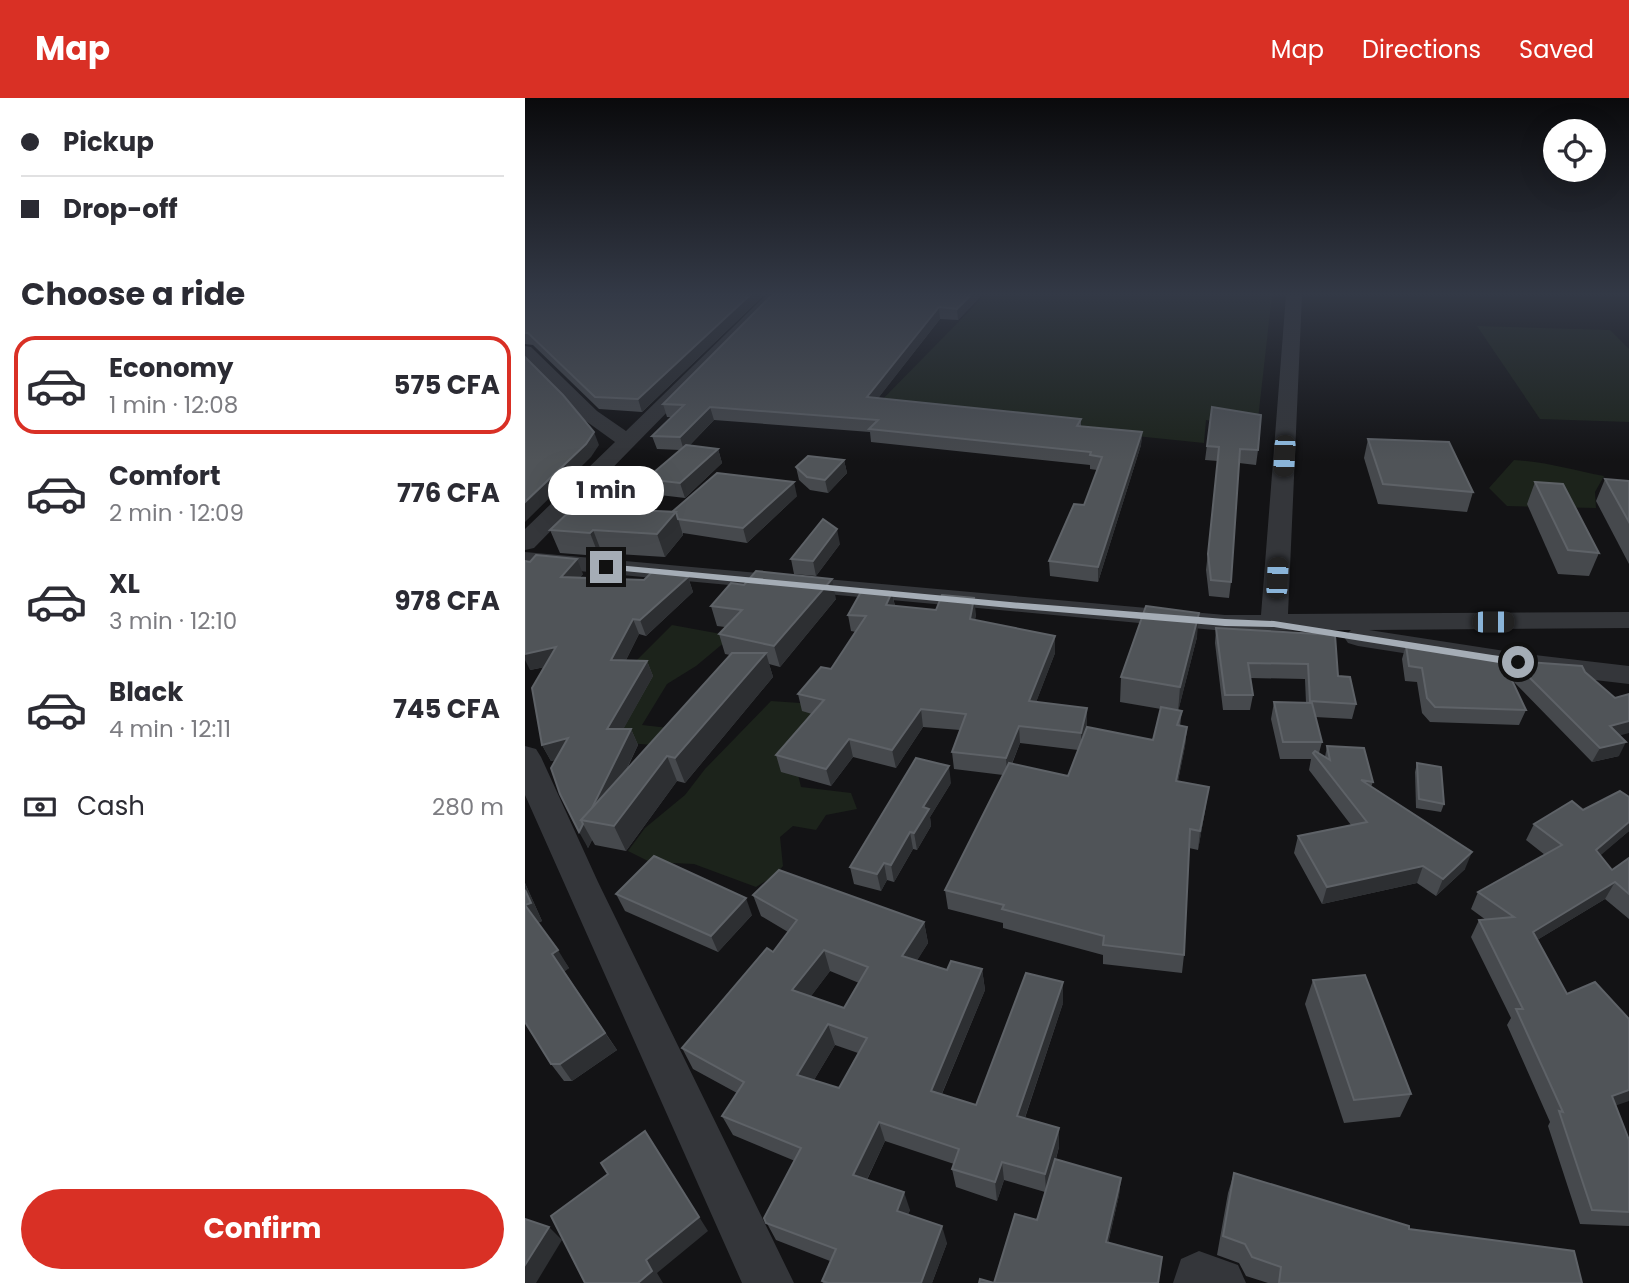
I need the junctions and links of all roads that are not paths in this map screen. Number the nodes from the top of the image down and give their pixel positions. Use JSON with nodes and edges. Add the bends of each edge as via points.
{"nodes":[{"id":1,"x":718,"y":350,"type":"edge"},
{"id":2,"x":1291,"y":350,"type":"edge"},
{"id":3,"x":525,"y":351,"type":"edge"},
{"id":4,"x":626,"y":440,"type":"junction"},
{"id":5,"x":525,"y":543,"type":"edge"},
{"id":6,"x":525,"y":559,"type":"edge"},
{"id":7,"x":1629,"y":620,"type":"edge"},
{"id":8,"x":1274,"y":624,"type":"junction"},
{"id":9,"x":1629,"y":676,"type":"edge"},
{"id":10,"x":525,"y":757,"type":"edge"},
{"id":11,"x":768,"y":1283,"type":"edge"},
{"id":12,"x":1199,"y":1283,"type":"edge"},
{"id":13,"x":1220,"y":1283,"type":"edge"}],
"edges":[{"from":1,"to":4,"type":"street"},
{"from":2,"to":8,"type":"street"},
{"from":3,"to":4,"type":"street","via":[[590,415]]},
{"from":4,"to":5,"type":"street"},
{"from":6,"to":8,"type":"street","via":[[1010,605]]},
{"from":7,"to":8,"type":"street"},
{"from":8,"to":9,"type":"street"},
{"from":10,"to":11,"type":"street"},
{"from":12,"to":13,"type":"street","via":[[1199,1277]]}]}
